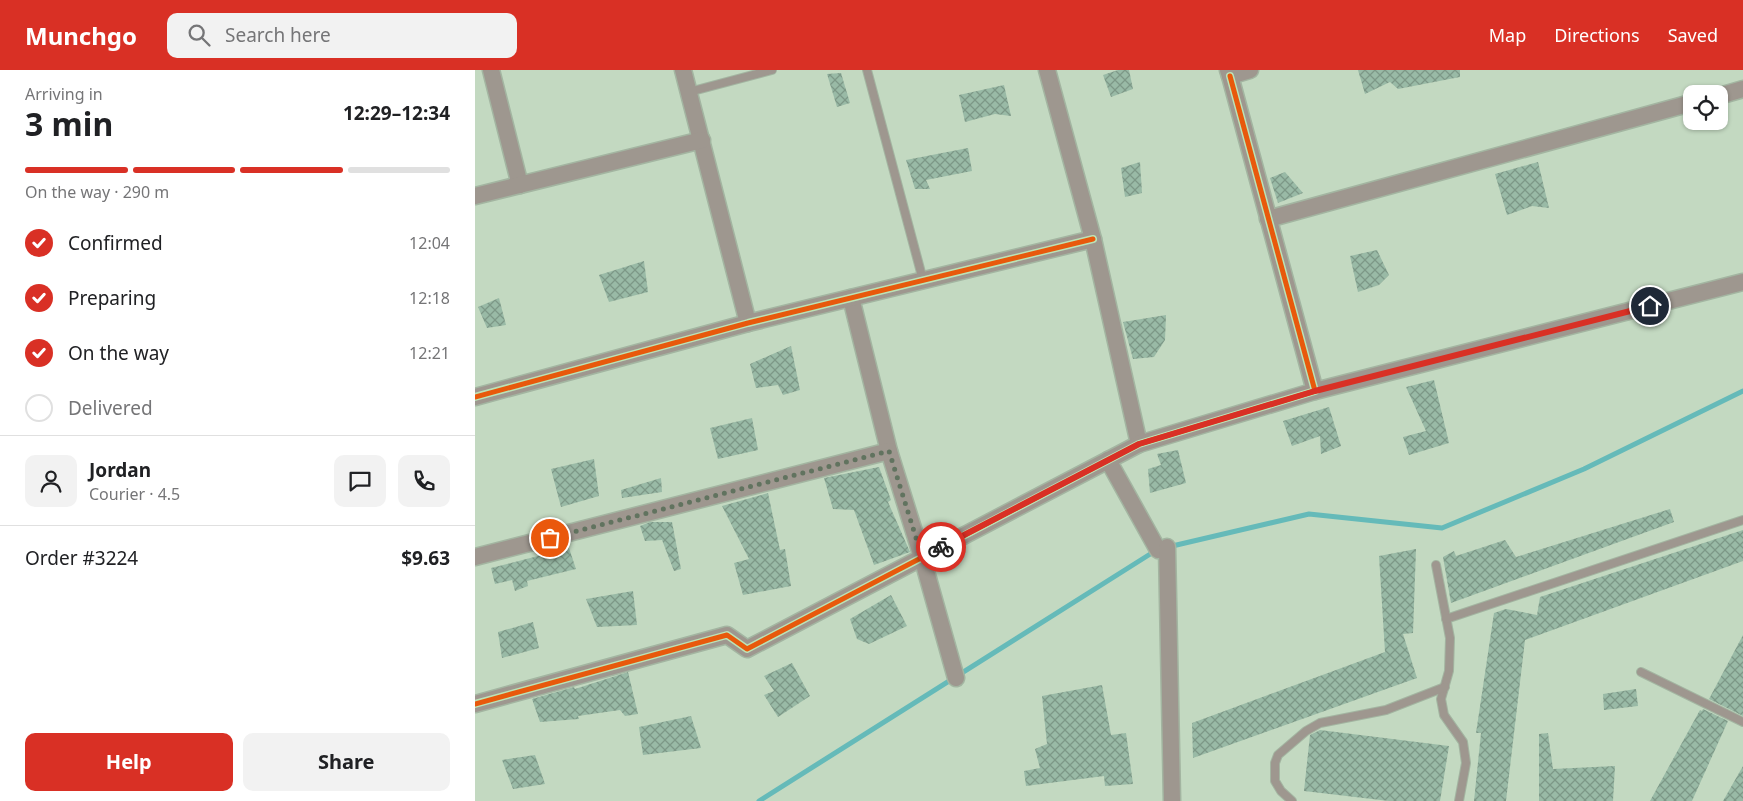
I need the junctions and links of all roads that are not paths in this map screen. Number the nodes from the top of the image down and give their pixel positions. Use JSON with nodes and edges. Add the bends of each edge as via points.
{"nodes":[{"id":1,"x":491,"y":70,"type":"edge"},
{"id":2,"x":683,"y":70,"type":"edge"},
{"id":3,"x":772,"y":70,"type":"edge"},
{"id":4,"x":867,"y":70,"type":"edge"},
{"id":5,"x":1047,"y":70,"type":"edge"},
{"id":6,"x":1250,"y":70,"type":"edge"},
{"id":7,"x":1229,"y":73,"type":"edge"},
{"id":8,"x":1743,"y":89,"type":"edge"},
{"id":9,"x":689,"y":92,"type":"junction"},
{"id":10,"x":1728,"y":93,"type":"edge"},
{"id":11,"x":1683,"y":105,"type":"edge"},
{"id":12,"x":702,"y":140,"type":"junction"},
{"id":13,"x":520,"y":185,"type":"junction"},
{"id":14,"x":475,"y":196,"type":"edge"},
{"id":15,"x":1268,"y":219,"type":"junction"},
{"id":16,"x":1093,"y":239,"type":"junction"},
{"id":17,"x":923,"y":280,"type":"junction"},
{"id":18,"x":1743,"y":282,"type":"edge"},
{"id":19,"x":851,"y":298,"type":"junction"},
{"id":20,"x":748,"y":323,"type":"junction"},
{"id":21,"x":1315,"y":391,"type":"junction"},
{"id":22,"x":475,"y":397,"type":"edge"},
{"id":23,"x":1139,"y":444,"type":"junction"},
{"id":24,"x":889,"y":451,"type":"junction"},
{"id":25,"x":1108,"y":460,"type":"junction"},
{"id":26,"x":1743,"y":520,"type":"edge"},
{"id":27,"x":475,"y":557,"type":"edge"},
{"id":28,"x":922,"y":557,"type":"junction"},
{"id":29,"x":1436,"y":565,"type":"dead end"},
{"id":30,"x":1446,"y":619,"type":"junction"},
{"id":31,"x":1641,"y":672,"type":"dead end"},
{"id":32,"x":956,"y":678,"type":"dead end"},
{"id":33,"x":1445,"y":687,"type":"junction"},
{"id":34,"x":475,"y":704,"type":"edge"},
{"id":35,"x":1743,"y":722,"type":"edge"},
{"id":36,"x":1172,"y":801,"type":"edge"},
{"id":37,"x":1292,"y":801,"type":"edge"},
{"id":38,"x":1459,"y":801,"type":"edge"}],
"edges":[{"from":1,"to":13,"type":"street"},
{"from":2,"to":9,"type":"street"},
{"from":3,"to":9,"type":"lane"},
{"from":4,"to":17,"type":"lane"},
{"from":5,"to":16,"type":"street"},
{"from":6,"to":7,"type":"street"},
{"from":7,"to":15,"type":"street"},
{"from":8,"to":10,"type":"street"},
{"from":9,"to":12,"type":"street"},
{"from":11,"to":15,"type":"street"},
{"from":12,"to":13,"type":"street"},
{"from":12,"to":20,"type":"street"},
{"from":13,"to":14,"type":"street"},
{"from":15,"to":21,"type":"street"},
{"from":16,"to":17,"type":"street"},
{"from":16,"to":23,"type":"street"},
{"from":17,"to":19,"type":"street"},
{"from":18,"to":21,"type":"street"},
{"from":19,"to":20,"type":"street"},
{"from":19,"to":24,"type":"street"},
{"from":20,"to":22,"type":"street"},
{"from":21,"to":23,"type":"street"},
{"from":23,"to":25,"type":"street"},
{"from":24,"to":27,"type":"street"},
{"from":24,"to":28,"type":"street"},
{"from":25,"to":28,"type":"street"},
{"from":25,"to":36,"type":"street","via":[[1162,549]]},
{"from":26,"to":30,"type":"lane"},
{"from":28,"to":32,"type":"street"},
{"from":28,"to":34,"type":"street","via":[[747,649],[727,635]]},
{"from":29,"to":30,"type":"lane"},
{"from":30,"to":33,"type":"lane","via":[[1449,671]]},
{"from":31,"to":35,"type":"lane"},
{"from":33,"to":37,"type":"lane","via":[[1386,710],[1320,724],[1305,731],[1278,754],[1275,763],[1275,781]]},
{"from":33,"to":38,"type":"lane","via":[[1441,699],[1444,715],[1463,742],[1466,763]]}]}
